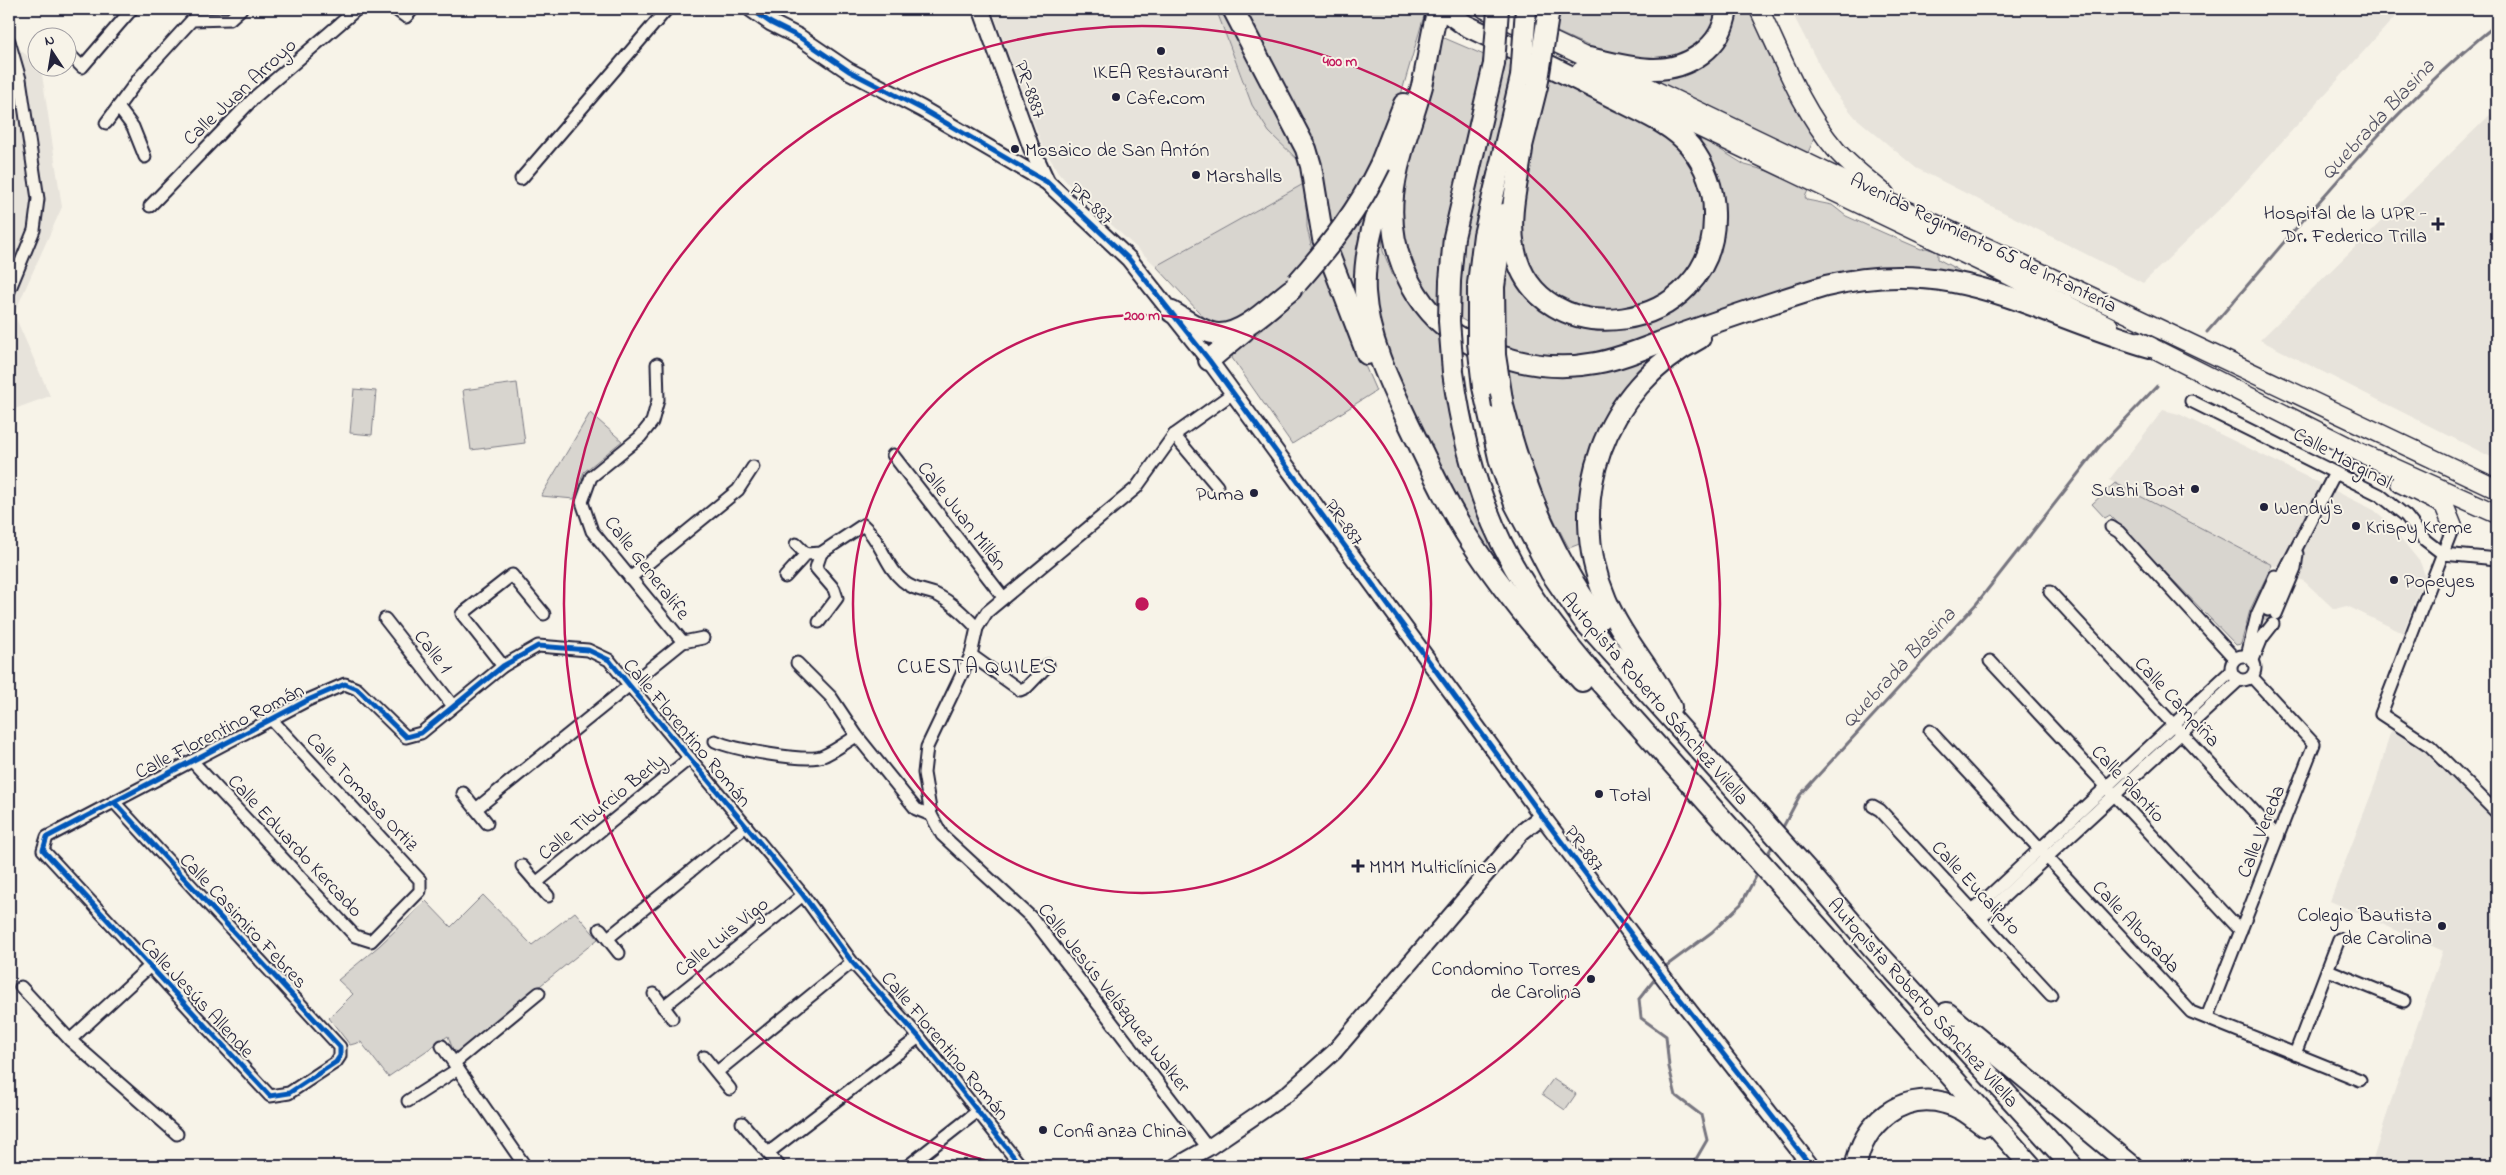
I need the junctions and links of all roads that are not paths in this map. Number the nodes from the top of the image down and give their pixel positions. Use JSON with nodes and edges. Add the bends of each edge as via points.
{"nodes":[{"id":1,"x":132,"y":9,"type":"edge"},
{"id":2,"x":241,"y":9,"type":"edge"},
{"id":3,"x":357,"y":9,"type":"edge"},
{"id":4,"x":395,"y":9,"type":"edge"},
{"id":5,"x":413,"y":9,"type":"edge"},
{"id":6,"x":667,"y":9,"type":"edge"},
{"id":7,"x":751,"y":9,"type":"edge"},
{"id":8,"x":981,"y":9,"type":"edge"},
{"id":9,"x":1233,"y":9,"type":"edge"},
{"id":10,"x":1438,"y":9,"type":"edge"},
{"id":11,"x":1443,"y":9,"type":"edge"},
{"id":12,"x":1452,"y":9,"type":"edge"},
{"id":13,"x":1485,"y":9,"type":"edge"},
{"id":14,"x":1498,"y":9,"type":"edge"},
{"id":15,"x":1526,"y":9,"type":"edge"},
{"id":16,"x":1549,"y":9,"type":"edge"},
{"id":17,"x":1727,"y":9,"type":"edge"},
{"id":18,"x":1759,"y":9,"type":"edge"},
{"id":19,"x":1431,"y":34,"type":"junction"},
{"id":20,"x":9,"y":41,"type":"edge"},
{"id":21,"x":1589,"y":58,"type":"junction"},
{"id":22,"x":78,"y":62,"type":"edge"},
{"id":23,"x":1529,"y":81,"type":"junction"},
{"id":24,"x":118,"y":106,"type":"junction"},
{"id":25,"x":106,"y":123,"type":"dead end"},
{"id":26,"x":1404,"y":148,"type":"junction"},
{"id":27,"x":1522,"y":149,"type":"junction"},
{"id":28,"x":145,"y":157,"type":"dead end"},
{"id":29,"x":522,"y":179,"type":"dead end"},
{"id":30,"x":1047,"y":182,"type":"junction"},
{"id":31,"x":150,"y":206,"type":"dead end"},
{"id":32,"x":1905,"y":210,"type":"junction"},
{"id":33,"x":1486,"y":285,"type":"junction"},
{"id":34,"x":1294,"y":287,"type":"junction"},
{"id":35,"x":9,"y":291,"type":"edge"},
{"id":36,"x":1756,"y":308,"type":"junction"},
{"id":37,"x":1172,"y":312,"type":"junction"},
{"id":38,"x":2150,"y":347,"type":"junction"},
{"id":39,"x":1209,"y":360,"type":"junction"},
{"id":40,"x":658,"y":364,"type":"dead end"},
{"id":41,"x":1233,"y":393,"type":"junction"},
{"id":42,"x":2191,"y":400,"type":"dead end"},
{"id":43,"x":1174,"y":435,"type":"junction"},
{"id":44,"x":2361,"y":453,"type":"junction"},
{"id":45,"x":893,"y":455,"type":"dead end"},
{"id":46,"x":753,"y":467,"type":"dead end"},
{"id":47,"x":2335,"y":473,"type":"junction"},
{"id":48,"x":1217,"y":486,"type":"dead end"},
{"id":49,"x":2497,"y":489,"type":"edge"},
{"id":50,"x":2497,"y":514,"type":"edge"},
{"id":51,"x":2111,"y":527,"type":"dead end"},
{"id":52,"x":2454,"y":527,"type":"joint"},
{"id":53,"x":1471,"y":541,"type":"junction"},
{"id":54,"x":796,"y":544,"type":"dead end"},
{"id":55,"x":2298,"y":547,"type":"junction"},
{"id":56,"x":821,"y":553,"type":"junction"},
{"id":57,"x":806,"y":554,"type":"junction"},
{"id":58,"x":2443,"y":554,"type":"junction"},
{"id":59,"x":2497,"y":559,"type":"edge"},
{"id":60,"x":630,"y":578,"type":"junction"},
{"id":61,"x":785,"y":578,"type":"dead end"},
{"id":62,"x":2050,"y":592,"type":"dead end"},
{"id":63,"x":1003,"y":597,"type":"junction"},
{"id":64,"x":544,"y":614,"type":"dead end"},
{"id":65,"x":2267,"y":619,"type":"junction"},
{"id":66,"x":385,"y":620,"type":"dead end"},
{"id":67,"x":819,"y":622,"type":"dead end"},
{"id":68,"x":977,"y":628,"type":"junction"},
{"id":69,"x":703,"y":638,"type":"dead end"},
{"id":70,"x":683,"y":642,"type":"junction"},
{"id":71,"x":971,"y":655,"type":"junction"},
{"id":72,"x":2235,"y":658,"type":"junction"},
{"id":73,"x":2250,"y":658,"type":"junction"},
{"id":74,"x":1990,"y":661,"type":"dead end"},
{"id":75,"x":797,"y":663,"type":"dead end"},
{"id":76,"x":1048,"y":665,"type":"dead end"},
{"id":77,"x":503,"y":666,"type":"junction"},
{"id":78,"x":2235,"y":676,"type":"junction"},
{"id":79,"x":2252,"y":677,"type":"junction"},
{"id":80,"x":630,"y":686,"type":"junction"},
{"id":81,"x":453,"y":706,"type":"junction"},
{"id":82,"x":271,"y":719,"type":"junction"},
{"id":83,"x":2177,"y":728,"type":"junction"},
{"id":84,"x":1683,"y":731,"type":"junction"},
{"id":85,"x":1930,"y":731,"type":"dead end"},
{"id":86,"x":857,"y":736,"type":"junction"},
{"id":87,"x":715,"y":741,"type":"dead end"},
{"id":88,"x":690,"y":758,"type":"junction"},
{"id":89,"x":192,"y":761,"type":"junction"},
{"id":90,"x":2110,"y":791,"type":"junction"},
{"id":91,"x":463,"y":793,"type":"dead end"},
{"id":92,"x":114,"y":802,"type":"junction"},
{"id":93,"x":1873,"y":806,"type":"dead end"},
{"id":94,"x":476,"y":809,"type":"junction"},
{"id":95,"x":2497,"y":813,"type":"edge"},
{"id":96,"x":930,"y":815,"type":"junction"},
{"id":97,"x":1542,"y":816,"type":"junction"},
{"id":98,"x":487,"y":823,"type":"dead end"},
{"id":99,"x":1726,"y":824,"type":"junction"},
{"id":100,"x":746,"y":826,"type":"junction"},
{"id":101,"x":2278,"y":837,"type":"junction"},
{"id":102,"x":2043,"y":853,"type":"junction"},
{"id":103,"x":54,"y":862,"type":"joint"},
{"id":104,"x":522,"y":866,"type":"dead end"},
{"id":105,"x":536,"y":883,"type":"junction"},
{"id":106,"x":420,"y":891,"type":"joint"},
{"id":107,"x":803,"y":895,"type":"junction"},
{"id":108,"x":548,"y":896,"type":"dead end"},
{"id":109,"x":1978,"y":914,"type":"junction"},
{"id":110,"x":600,"y":929,"type":"dead end"},
{"id":111,"x":2240,"y":931,"type":"junction"},
{"id":112,"x":608,"y":938,"type":"junction"},
{"id":113,"x":2339,"y":939,"type":"dead end"},
{"id":114,"x":1873,"y":948,"type":"junction"},
{"id":115,"x":619,"y":953,"type":"dead end"},
{"id":116,"x":852,"y":962,"type":"junction"},
{"id":117,"x":149,"y":967,"type":"junction"},
{"id":118,"x":2328,"y":970,"type":"junction"},
{"id":119,"x":21,"y":987,"type":"dead end"},
{"id":120,"x":539,"y":993,"type":"dead end"},
{"id":121,"x":654,"y":994,"type":"dead end"},
{"id":122,"x":2051,"y":995,"type":"dead end"},
{"id":123,"x":2404,"y":1001,"type":"dead end"},
{"id":124,"x":663,"y":1007,"type":"junction"},
{"id":125,"x":2207,"y":1017,"type":"junction"},
{"id":126,"x":672,"y":1018,"type":"dead end"},
{"id":127,"x":919,"y":1038,"type":"junction"},
{"id":128,"x":70,"y":1040,"type":"junction"},
{"id":129,"x":442,"y":1046,"type":"dead end"},
{"id":130,"x":2295,"y":1054,"type":"junction"},
{"id":131,"x":704,"y":1057,"type":"dead end"},
{"id":132,"x":336,"y":1062,"type":"joint"},
{"id":133,"x":456,"y":1066,"type":"junction"},
{"id":134,"x":717,"y":1072,"type":"junction"},
{"id":135,"x":2360,"y":1080,"type":"dead end"},
{"id":136,"x":730,"y":1089,"type":"dead end"},
{"id":137,"x":408,"y":1101,"type":"dead end"},
{"id":138,"x":978,"y":1111,"type":"junction"},
{"id":139,"x":742,"y":1123,"type":"dead end"},
{"id":140,"x":177,"y":1134,"type":"dead end"},
{"id":141,"x":2010,"y":1143,"type":"junction"},
{"id":142,"x":1208,"y":1148,"type":"junction"},
{"id":143,"x":768,"y":1153,"type":"junction"},
{"id":144,"x":525,"y":1166,"type":"edge"},
{"id":145,"x":779,"y":1166,"type":"edge"},
{"id":146,"x":908,"y":1166,"type":"edge"},
{"id":147,"x":1021,"y":1166,"type":"edge"},
{"id":148,"x":1176,"y":1166,"type":"edge"},
{"id":149,"x":1811,"y":1166,"type":"edge"},
{"id":150,"x":1856,"y":1166,"type":"edge"},
{"id":151,"x":2031,"y":1166,"type":"edge"},
{"id":152,"x":2072,"y":1166,"type":"edge"},
{"id":153,"x":2132,"y":1166,"type":"edge"}],
"edges":[{"from":1,"to":22,"type":"street","via":[[82,66]]},
{"from":2,"to":24,"type":"street","via":[[230,19],[192,20]]},
{"from":3,"to":31,"type":"street","name":"Calle Juan Arroyo","via":[[256,96]]},
{"from":4,"to":5,"type":"street","via":[[406,16]]},
{"from":6,"to":29,"type":"street"},
{"from":7,"to":30,"type":"street","name":"PR-887","via":[[849,71],[922,109]]},
{"from":8,"to":30,"type":"street","name":"PR-8887","number":"PR-8887"},
{"from":9,"to":53,"type":"highway","via":[[1306,149],[1323,239],[1381,389],[1422,470]]},
{"from":10,"to":19,"type":"highway"},
{"from":11,"to":27,"type":"highway","via":[[1465,25],[1659,122],[1690,146],[1706,174],[1714,205],[1713,235],[1698,273],[1661,307],[1623,320],[1590,318],[1552,303],[1530,284],[1514,247],[1514,206]]},
{"from":12,"to":38,"type":"main road","name":"Avenida Regimiento 65 de Infantería","via":[[2004,273]]},
{"from":13,"to":21,"type":"main road","name":"Avenida Regimiento 65 de Infantería"},
{"from":14,"to":99,"type":"highway","name":"Autopista Roberto Sánchez Vilella","bridge":true,"via":[[1494,64],[1454,237],[1450,281],[1453,372],[1462,427],[1477,482],[1497,533],[1525,586],[1558,633]]},
{"from":15,"to":23,"type":"highway","name":"Autopista Roberto Sánchez Vilella","bridge":true},
{"from":16,"to":23,"type":"highway","bridge":true},
{"from":17,"to":21,"type":"highway","via":[[1723,29],[1716,40],[1683,65],[1654,70]]},
{"from":18,"to":32,"type":"main road","via":[[1792,82],[1825,136],[1851,165]]},
{"from":19,"to":26,"type":"highway","via":[[1422,84]]},
{"from":19,"to":34,"type":"highway","bridge":true,"via":[[1369,188],[1338,235]]},
{"from":20,"to":35,"type":"street","via":[[20,80],[38,199],[34,230]]},
{"from":21,"to":32,"type":"main road","name":"Avenida Regimiento 65 de Infantería"},
{"from":23,"to":27,"type":"highway"},
{"from":23,"to":33,"type":"highway","name":"Autopista Roberto Sánchez Vilella","via":[[1484,235]]},
{"from":24,"to":25,"type":"street"},
{"from":24,"to":28,"type":"street","via":[[137,134]]},
{"from":26,"to":36,"type":"highway","via":[[1396,177],[1392,212],[1402,267],[1437,320],[1462,339],[1494,355],[1522,363],[1555,366],[1599,363]]},
{"from":26,"to":53,"type":"highway","via":[[1387,182],[1370,236],[1365,272],[1366,306],[1390,386]]},
{"from":27,"to":33,"type":"highway"},
{"from":30,"to":37,"type":"street","name":"PR-887","via":[[1130,259]]},
{"from":32,"to":49,"type":"main road","name":"Avenida Regimiento 65 de Infantería"},
{"from":33,"to":84,"type":"highway","bridge":true,"via":[[1503,406],[1520,466],[1556,550],[1596,614]]},
{"from":33,"to":84,"type":"highway","name":"Autopista Roberto Sánchez Vilella","bridge":true,"via":[[1478,343],[1483,387],[1490,428],[1522,521],[1551,573],[1584,621]]},
{"from":34,"to":37,"type":"highway","via":[[1253,320],[1228,332],[1209,332]]},
{"from":34,"to":39,"type":"highway","via":[[1262,318]]},
{"from":36,"to":38,"type":"highway","via":[[1863,278],[1941,278],[2054,312],[2111,336]]},
{"from":36,"to":84,"type":"highway","via":[[1671,354],[1643,379],[1611,425],[1592,478],[1589,500],[1591,549],[1600,587],[1617,623],[1657,681]]},
{"from":37,"to":39,"type":"street","name":"PR-887"},
{"from":38,"to":44,"type":"main road","name":"Avenida Regimiento 65 de Infantería"},
{"from":39,"to":41,"type":"street","name":"PR-887"},
{"from":40,"to":60,"type":"street","name":"Calle Generalife","via":[[658,400],[652,422],[640,437],[591,477],[582,502],[592,531]]},
{"from":41,"to":43,"type":"street","name":"Calle Jesús Velázquez Walker"},
{"from":41,"to":97,"type":"street","name":"PR-887"},
{"from":42,"to":47,"type":"street","name":"Calle Marginal"},
{"from":43,"to":48,"type":"street"},
{"from":43,"to":63,"type":"street","name":"Calle Jesús Velázquez Walker","via":[[1136,488],[1018,588]]},
{"from":44,"to":50,"type":"main road","name":"Avenida Regimiento 65 de Infantería"},
{"from":44,"to":52,"type":"main road","via":[[2373,470],[2444,505]]},
{"from":45,"to":63,"type":"street","name":"Calle Juan Millán"},
{"from":46,"to":60,"type":"street","via":[[738,490]]},
{"from":47,"to":55,"type":"street"},
{"from":47,"to":58,"type":"street","name":"Calle Marginal","via":[[2380,495]]},
{"from":51,"to":72,"type":"street"},
{"from":52,"to":58,"type":"street"},
{"from":53,"to":99,"type":"highway","via":[[1559,656],[1700,809]]},
{"from":54,"to":57,"type":"street"},
{"from":55,"to":65,"type":"street","via":[[2295,569]]},
{"from":55,"to":65,"type":"street","via":[[2274,576],[2257,615]]},
{"from":56,"to":57,"type":"street"},
{"from":56,"to":67,"type":"street","via":[[816,568],[834,589],[837,598]]},
{"from":56,"to":68,"type":"street","via":[[862,525],[904,583],[947,600]]},
{"from":57,"to":61,"type":"street"},
{"from":58,"to":59,"type":"street"},
{"from":58,"to":95,"type":"street","via":[[2381,714],[2430,746]]},
{"from":60,"to":70,"type":"street","name":"Calle Generalife"},
{"from":62,"to":83,"type":"street","name":"Calle Campiña"},
{"from":63,"to":68,"type":"street","name":"Calle Jesús Velázquez Walker","via":[[987,612]]},
{"from":64,"to":77,"type":"street","via":[[512,575],[462,614]]},
{"from":65,"to":73,"type":"street"},
{"from":65,"to":73,"type":"street","via":[[2262,638]]},
{"from":66,"to":81,"type":"street","name":"Calle 1"},
{"from":68,"to":71,"type":"street","name":"Calle Jesús Velázquez Walker"},
{"from":69,"to":70,"type":"street","name":"Calle Generalife"},
{"from":70,"to":80,"type":"street","name":"Calle Generalife"},
{"from":71,"to":76,"type":"street","via":[[1020,690]]},
{"from":71,"to":96,"type":"street","name":"Calle Jesús Velázquez Walker","via":[[927,748],[924,773]]},
{"from":72,"to":73,"type":"street"},
{"from":72,"to":78,"type":"street","via":[[2231,664]]},
{"from":73,"to":79,"type":"street","via":[[2256,667]]},
{"from":74,"to":90,"type":"street","name":"Calle Plantío"},
{"from":75,"to":86,"type":"street","via":[[831,698]]},
{"from":77,"to":80,"type":"street","name":"Calle Florentino Román","via":[[538,646],[588,650],[609,660]]},
{"from":77,"to":81,"type":"street","name":"Calle Florentino Román"},
{"from":78,"to":79,"type":"street","via":[[2246,680]]},
{"from":78,"to":83,"type":"street"},
{"from":79,"to":101,"type":"street","name":"Calle Vereda","via":[[2314,744]]},
{"from":80,"to":88,"type":"street","name":"Calle Florentino Román"},
{"from":80,"to":94,"type":"street","name":"Calle Generalife"},
{"from":81,"to":82,"type":"street","name":"Calle Florentino Román","via":[[421,733],[406,737],[357,689],[345,684]]},
{"from":82,"to":89,"type":"street","name":"Calle Florentino Román"},
{"from":82,"to":106,"type":"street","name":"Calle Tomasa Ortiz","via":[[420,880]]},
{"from":83,"to":90,"type":"street"},
{"from":83,"to":101,"type":"street","name":"Calle Campiña"},
{"from":84,"to":114,"type":"highway","name":"Autopista Roberto Sánchez Vilella"},
{"from":85,"to":102,"type":"street","name":"Calle Alborada"},
{"from":86,"to":87,"type":"street","via":[[822,757],[799,759],[726,746]]},
{"from":86,"to":96,"type":"street","via":[[916,809]]},
{"from":88,"to":100,"type":"street","name":"Calle Florentino Román"},
{"from":88,"to":105,"type":"street","name":"Calle Tiburcio Berly"},
{"from":89,"to":92,"type":"street","name":"Calle Florentino Román"},
{"from":89,"to":106,"type":"street","name":"Calle Eduardo Kercado","via":[[356,936],[371,941]]},
{"from":90,"to":102,"type":"street"},
{"from":90,"to":111,"type":"street","name":"Calle Plantío"},
{"from":91,"to":94,"type":"street"},
{"from":92,"to":103,"type":"street","name":"Calle Florentino Román","via":[[47,837],[43,850]]},
{"from":92,"to":132,"type":"street","name":"Calle Casimiro Febres","via":[[340,1047]]},
{"from":93,"to":109,"type":"street","name":"Calle Eucalipto"},
{"from":94,"to":98,"type":"street"},
{"from":96,"to":142,"type":"street","name":"Calle Jesús Velázquez Walker","via":[[942,835],[1033,919]]},
{"from":97,"to":142,"type":"street","via":[[1522,832],[1334,1052],[1287,1094]]},
{"from":97,"to":149,"type":"street","name":"PR-887"},
{"from":99,"to":141,"type":"highway","name":"Autopista Roberto Sánchez Vilella"},
{"from":100,"to":107,"type":"street","name":"Calle Florentino Román"},
{"from":100,"to":112,"type":"street"},
{"from":101,"to":111,"type":"street","name":"Calle Vereda"},
{"from":102,"to":109,"type":"street"},
{"from":102,"to":125,"type":"street","name":"Calle Alborada","via":[[2191,1012]]},
{"from":103,"to":117,"type":"street","name":"Calle Jesús Allende"},
{"from":104,"to":105,"type":"street"},
{"from":105,"to":108,"type":"street"},
{"from":107,"to":116,"type":"street","name":"Calle Florentino Román"},
{"from":107,"to":124,"type":"street","name":"Calle Luis Vigo"},
{"from":109,"to":122,"type":"street","name":"Calle Eucalipto"},
{"from":110,"to":112,"type":"street"},
{"from":111,"to":125,"type":"street","name":"Calle Vereda"},
{"from":112,"to":115,"type":"street"},
{"from":113,"to":118,"type":"street"},
{"from":114,"to":152,"type":"highway","name":"Autopista Roberto Sánchez Vilella"},
{"from":114,"to":153,"type":"highway"},
{"from":116,"to":127,"type":"street","name":"Calle Florentino Román"},
{"from":116,"to":134,"type":"street"},
{"from":117,"to":128,"type":"street"},
{"from":117,"to":132,"type":"street","name":"Calle Jesús Allende","via":[[270,1096],[289,1093]]},
{"from":118,"to":123,"type":"street"},
{"from":118,"to":130,"type":"street"},
{"from":119,"to":128,"type":"street"},
{"from":120,"to":133,"type":"street"},
{"from":121,"to":124,"type":"street"},
{"from":124,"to":126,"type":"street"},
{"from":125,"to":130,"type":"street","name":"Calle Alborada"},
{"from":127,"to":138,"type":"street","name":"Calle Florentino Román"},
{"from":127,"to":143,"type":"street"},
{"from":128,"to":140,"type":"street"},
{"from":129,"to":133,"type":"street"},
{"from":130,"to":135,"type":"street","name":"Calle Alborada"},
{"from":131,"to":134,"type":"street"},
{"from":133,"to":137,"type":"street"},
{"from":133,"to":144,"type":"street"},
{"from":134,"to":136,"type":"street"},
{"from":138,"to":146,"type":"street"},
{"from":138,"to":147,"type":"street","name":"Calle Florentino Román"},
{"from":139,"to":143,"type":"street"},
{"from":141,"to":150,"type":"highway","via":[[1966,1111],[1944,1103],[1920,1101],[1900,1106],[1880,1119],[1862,1144]]},
{"from":141,"to":151,"type":"highway","name":"Autopista Roberto Sánchez Vilella"},
{"from":142,"to":148,"type":"street"},
{"from":143,"to":145,"type":"street"}]}
